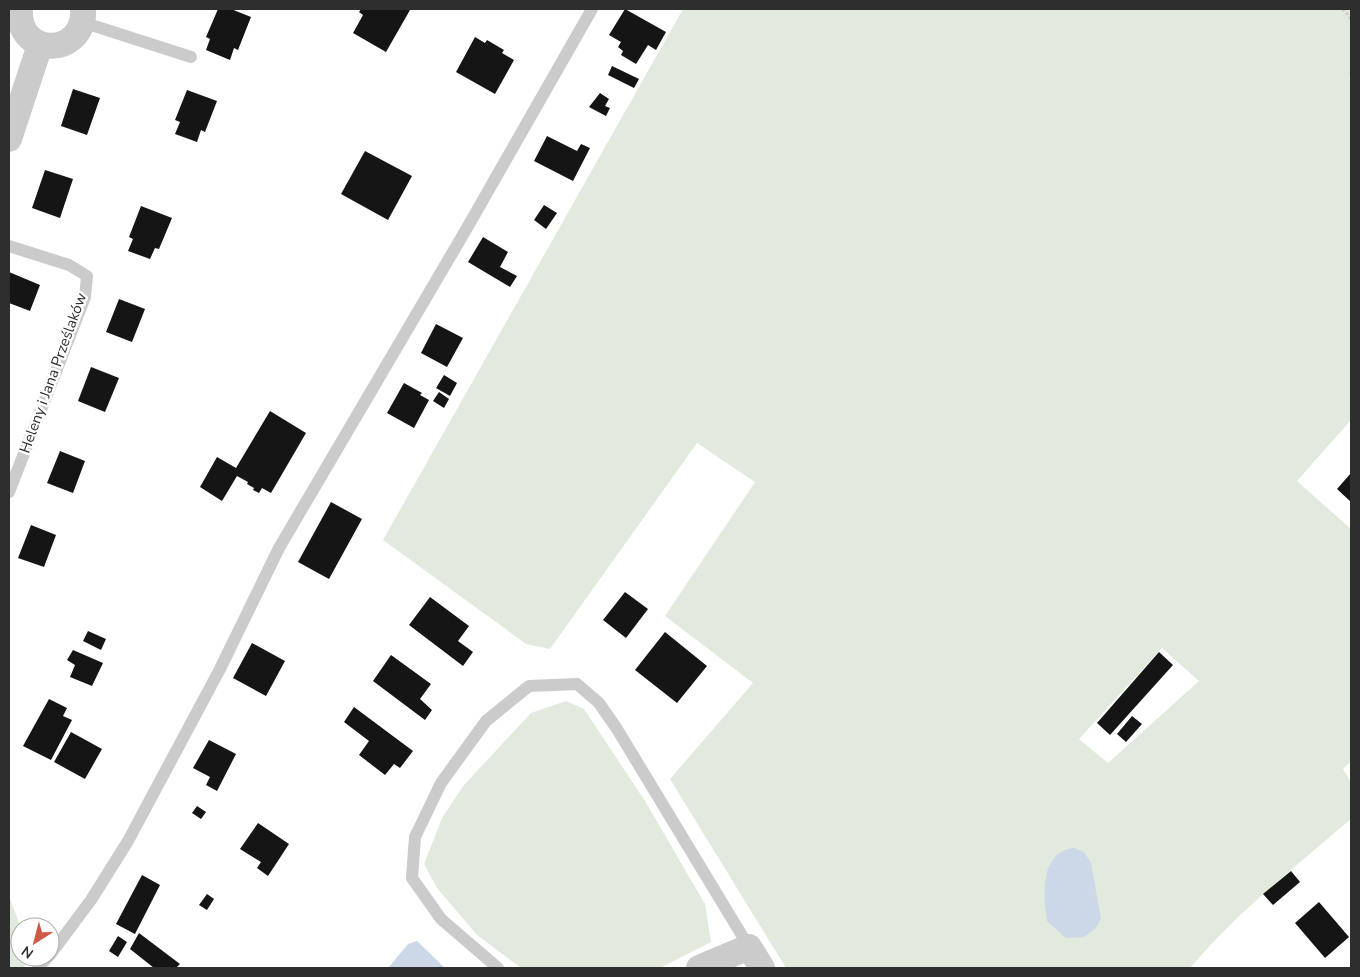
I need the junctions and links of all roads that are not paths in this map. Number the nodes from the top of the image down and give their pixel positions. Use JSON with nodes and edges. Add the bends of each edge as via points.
{"nodes":[{"id":1,"x":20,"y":9,"type":"edge"},
{"id":2,"x":592,"y":9,"type":"edge"},
{"id":3,"x":83,"y":15,"type":"edge"},
{"id":4,"x":40,"y":45,"type":"junction"},
{"id":5,"x":190,"y":57,"type":"dead end"},
{"id":6,"x":9,"y":139,"type":"edge"},
{"id":7,"x":9,"y":246,"type":"edge"},
{"id":8,"x":9,"y":492,"type":"edge"},
{"id":9,"x":60,"y":941,"type":"edge"},
{"id":10,"x":756,"y":958,"type":"edge"},
{"id":11,"x":498,"y":968,"type":"edge"},
{"id":12,"x":699,"y":968,"type":"edge"}],
"edges":[{"from":1,"to":4,"type":"street","via":[[23,30]]},
{"from":2,"to":9,"type":"lane","via":[[279,548],[220,669],[132,834],[91,900]]},
{"from":3,"to":4,"type":"street","via":[[77,34],[66,43]]},
{"from":3,"to":5,"type":"lane"},
{"from":4,"to":6,"type":"street"},
{"from":7,"to":8,"type":"lane","name":"Heleny i Jana Prześlaków","via":[[69,265],[86,276],[84,297]]},
{"from":10,"to":11,"type":"lane","via":[[599,703],[577,684],[529,686],[486,721],[441,783],[414,837],[412,878],[441,919]]},
{"from":10,"to":12,"type":"street"}]}
